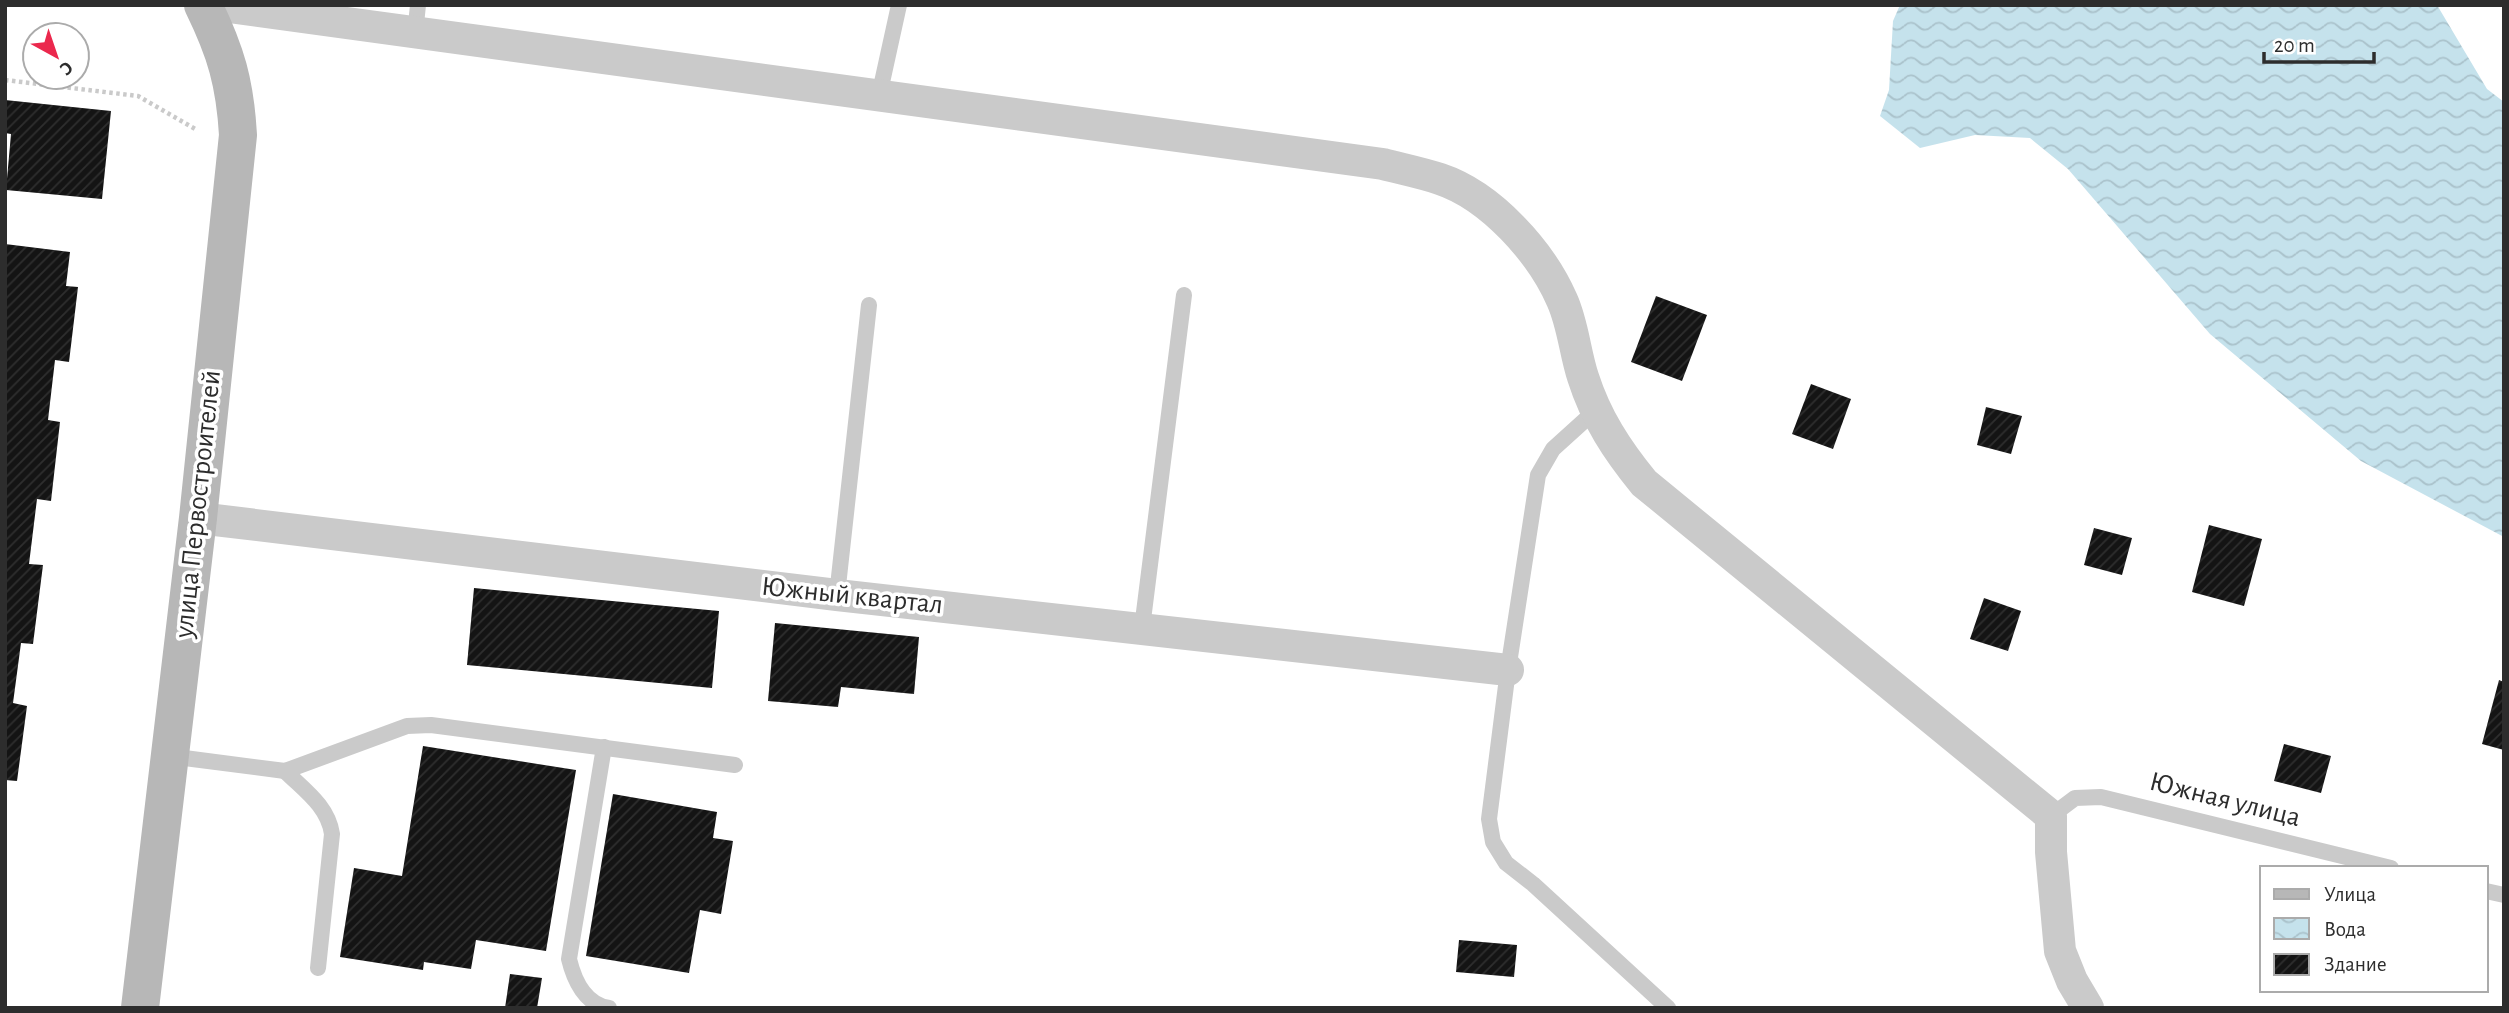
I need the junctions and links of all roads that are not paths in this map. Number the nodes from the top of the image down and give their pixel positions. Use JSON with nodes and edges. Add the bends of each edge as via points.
{"nodes":[{"id":1,"x":203,"y":5,"type":"edge"},
{"id":2,"x":214,"y":5,"type":"edge"},
{"id":3,"x":899,"y":5,"type":"edge"},
{"id":4,"x":417,"y":20,"type":"edge"},
{"id":5,"x":879,"y":96,"type":"junction"},
{"id":6,"x":1184,"y":295,"type":"dead end"},
{"id":7,"x":869,"y":305,"type":"dead end"},
{"id":8,"x":1595,"y":411,"type":"junction"},
{"id":9,"x":198,"y":518,"type":"junction"},
{"id":10,"x":837,"y":595,"type":"junction"},
{"id":11,"x":1142,"y":628,"type":"junction"},
{"id":12,"x":1508,"y":670,"type":"junction"},
{"id":13,"x":604,"y":747,"type":"junction"},
{"id":14,"x":169,"y":756,"type":"junction"},
{"id":15,"x":735,"y":765,"type":"dead end"},
{"id":16,"x":285,"y":771,"type":"junction"},
{"id":17,"x":2051,"y":816,"type":"junction"},
{"id":18,"x":2383,"y":866,"type":"edge"},
{"id":19,"x":318,"y":968,"type":"dead end"},
{"id":20,"x":140,"y":1008,"type":"edge"},
{"id":21,"x":609,"y":1008,"type":"edge"},
{"id":22,"x":1668,"y":1008,"type":"edge"},
{"id":23,"x":2088,"y":1008,"type":"edge"}],
"edges":[{"from":1,"to":9,"type":"street","name":"улица Первостроителей","via":[[228,64],[236,97],[237,135]]},
{"from":2,"to":4,"type":"street"},
{"from":3,"to":5,"type":"lane"},
{"from":4,"to":5,"type":"street"},
{"from":5,"to":8,"type":"street","via":[[1383,164],[1442,179],[1488,204],[1530,247],[1563,301]]},
{"from":6,"to":11,"type":"lane"},
{"from":7,"to":10,"type":"lane"},
{"from":8,"to":12,"type":"lane","via":[[1553,449],[1538,475]]},
{"from":8,"to":17,"type":"street","via":[[1644,483]]},
{"from":9,"to":10,"type":"street","name":"Южный квартал"},
{"from":9,"to":14,"type":"street","name":"улица Первостроителей"},
{"from":10,"to":11,"type":"street","name":"Южный квартал"},
{"from":11,"to":12,"type":"street","name":"Южный квартал"},
{"from":12,"to":22,"type":"lane","via":[[1489,819],[1493,842],[1506,863]]},
{"from":13,"to":15,"type":"lane"},
{"from":13,"to":16,"type":"lane","via":[[431,725],[407,726]]},
{"from":13,"to":21,"type":"lane","via":[[569,959],[584,993]]},
{"from":14,"to":16,"type":"lane"},
{"from":14,"to":20,"type":"street","name":"улица Первостроителей"},
{"from":16,"to":19,"type":"lane","via":[[324,809],[331,822]]},
{"from":17,"to":18,"type":"lane","name":"Южная улица","via":[[2075,798],[2101,797]]},
{"from":17,"to":23,"type":"street","via":[[2060,951]]}]}
